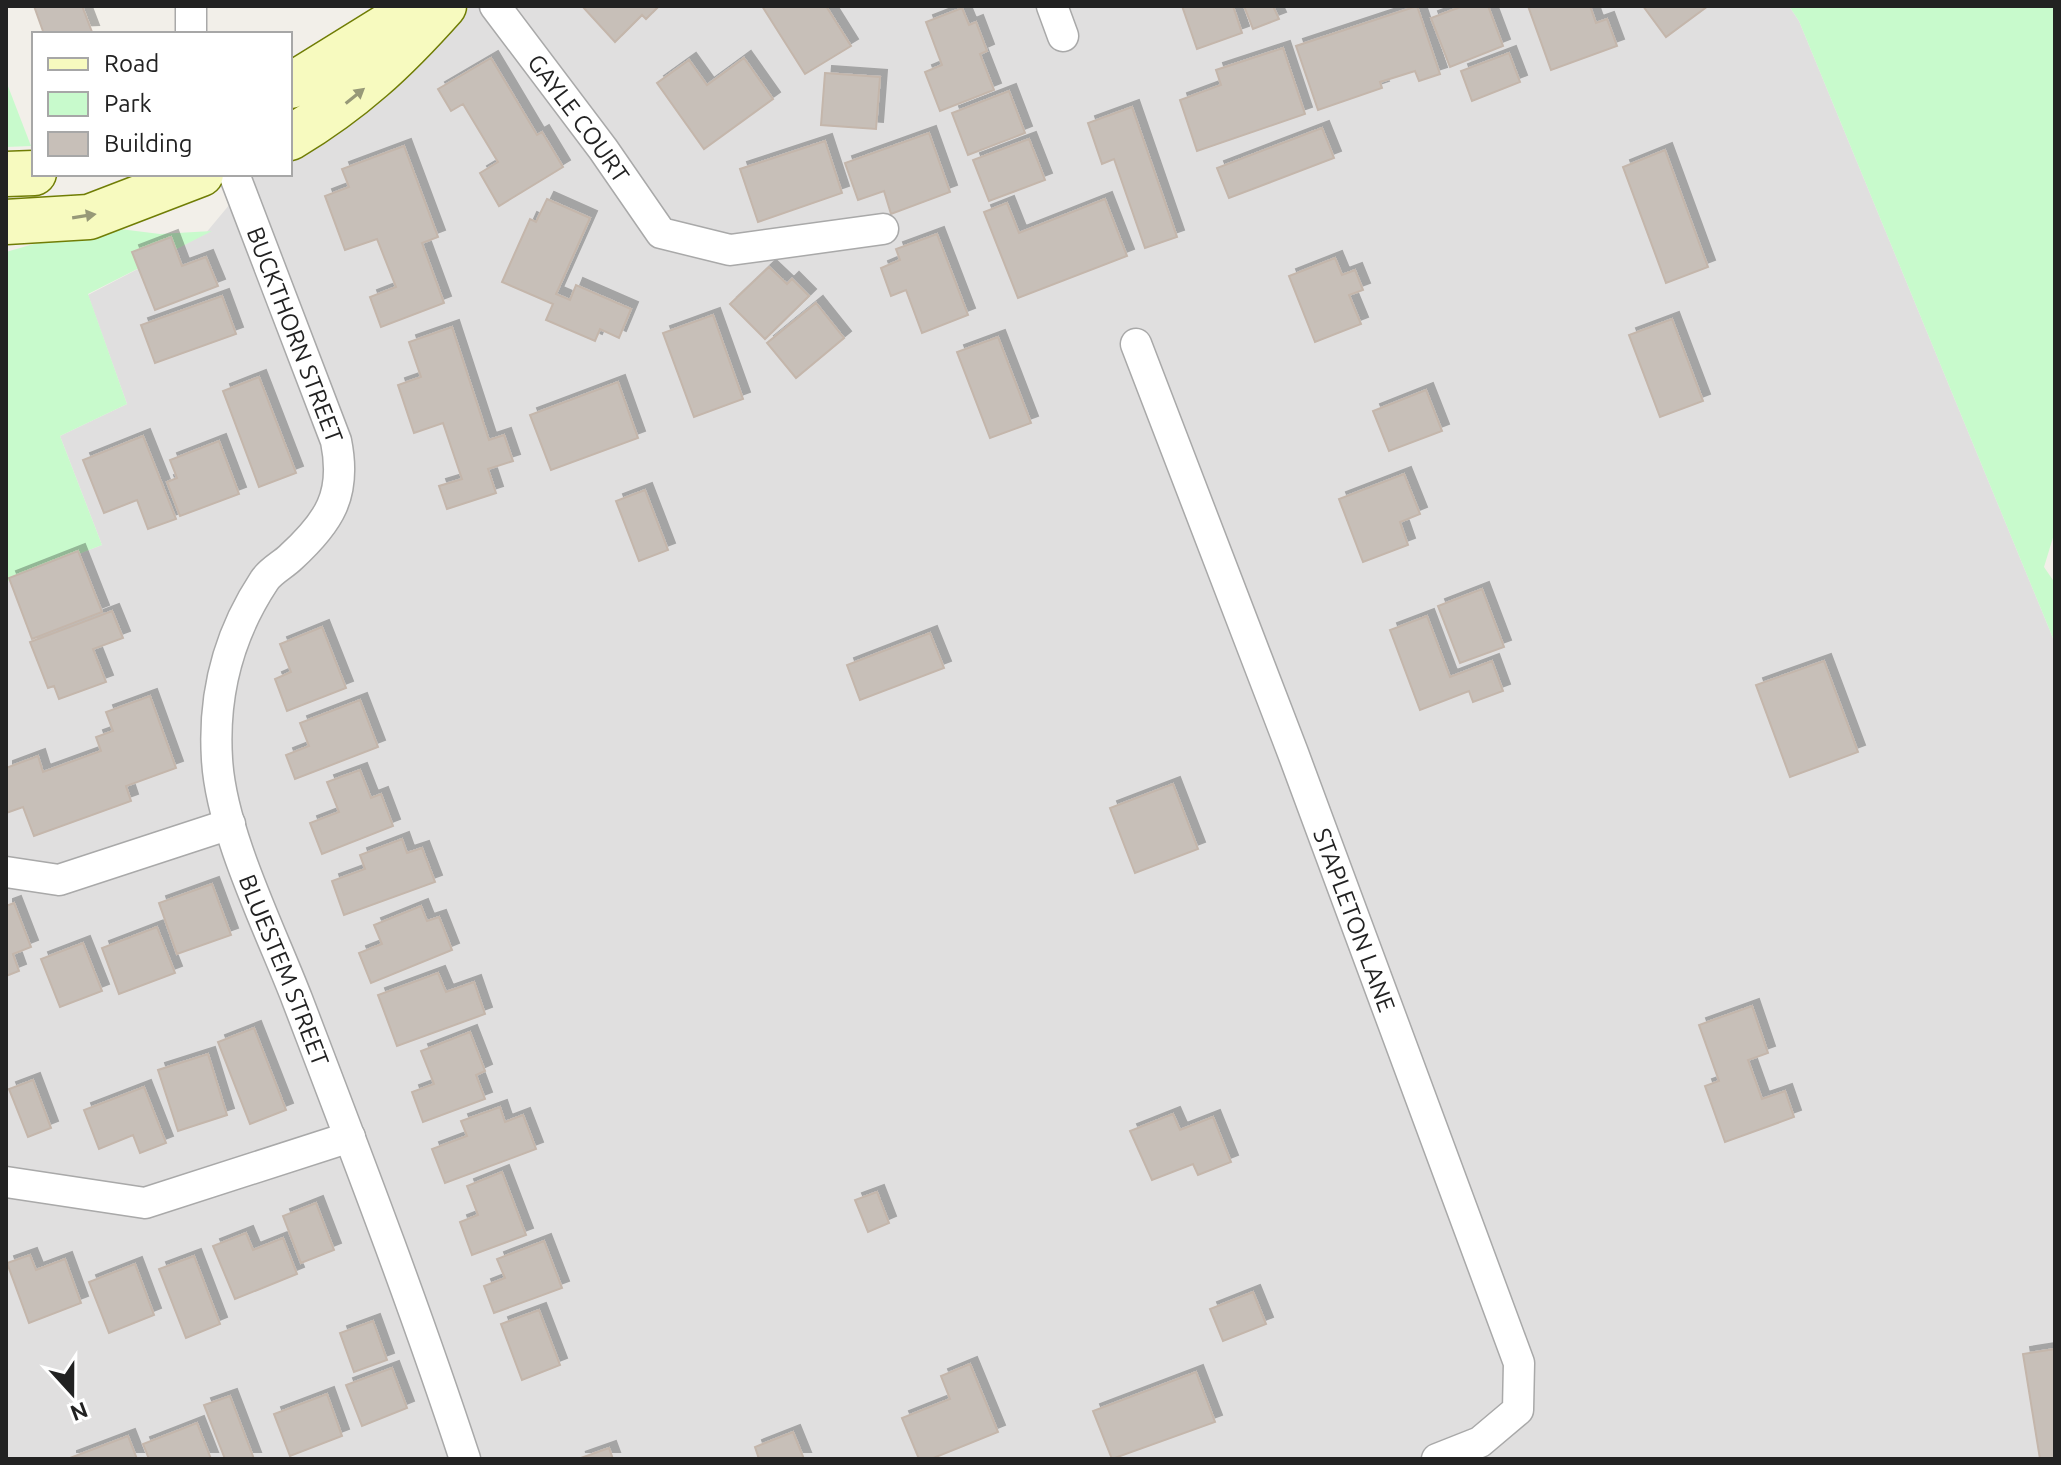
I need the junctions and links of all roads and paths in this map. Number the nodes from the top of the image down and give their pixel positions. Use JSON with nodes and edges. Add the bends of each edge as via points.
{"nodes":[{"id":1,"x":191,"y":6,"type":"edge"},
{"id":2,"x":419,"y":6,"type":"edge"},
{"id":3,"x":444,"y":6,"type":"edge"},
{"id":4,"x":495,"y":6,"type":"edge"},
{"id":5,"x":1052,"y":6,"type":"edge"},
{"id":6,"x":191,"y":32,"type":"edge"},
{"id":7,"x":1063,"y":36,"type":"dead end"},
{"id":8,"x":292,"y":85,"type":"edge"},
{"id":9,"x":292,"y":137,"type":"edge"},
{"id":10,"x":32,"y":173,"type":"edge"},
{"id":11,"x":6,"y":174,"type":"edge"},
{"id":12,"x":196,"y":176,"type":"edge"},
{"id":13,"x":235,"y":176,"type":"edge"},
{"id":14,"x":6,"y":222,"type":"edge"},
{"id":15,"x":883,"y":229,"type":"dead end"},
{"id":16,"x":1136,"y":344,"type":"dead end"},
{"id":17,"x":336,"y":500,"type":"joint"},
{"id":18,"x":230,"y":824,"type":"junction"},
{"id":19,"x":6,"y":872,"type":"edge"},
{"id":20,"x":350,"y":1137,"type":"junction"},
{"id":21,"x":6,"y":1182,"type":"edge"},
{"id":22,"x":456,"y":1456,"type":"edge"},
{"id":23,"x":1437,"y":1459,"type":"edge"}],
"edges":[{"from":1,"to":6,"type":"street"},
{"from":2,"to":8,"type":"street"},
{"from":9,"to":3,"type":"street","one_way":true,"via":[[374,80]]},
{"from":4,"to":15,"type":"street","name":"GAYLE COURT","via":[[661,233],[730,250]]},
{"from":5,"to":7,"type":"street"},
{"from":10,"to":11,"type":"street"},
{"from":14,"to":12,"type":"street","one_way":true,"via":[[89,217]]},
{"from":13,"to":17,"type":"street","name":"BUCKTHORN STREET","via":[[336,441]]},
{"from":16,"to":23,"type":"street","name":"STAPLETON LANE","via":[[1519,1363],[1518,1410],[1480,1442]]},
{"from":17,"to":18,"type":"street","name":"BLUESTEM STREET","via":[[325,523],[266,578],[236,630],[219,687],[217,760]]},
{"from":18,"to":19,"type":"street","via":[[59,880]]},
{"from":18,"to":20,"type":"street","name":"BLUESTEM STREET"},
{"from":20,"to":21,"type":"street","via":[[145,1203]]},
{"from":20,"to":22,"type":"street","name":"BLUESTEM STREET"}]}
